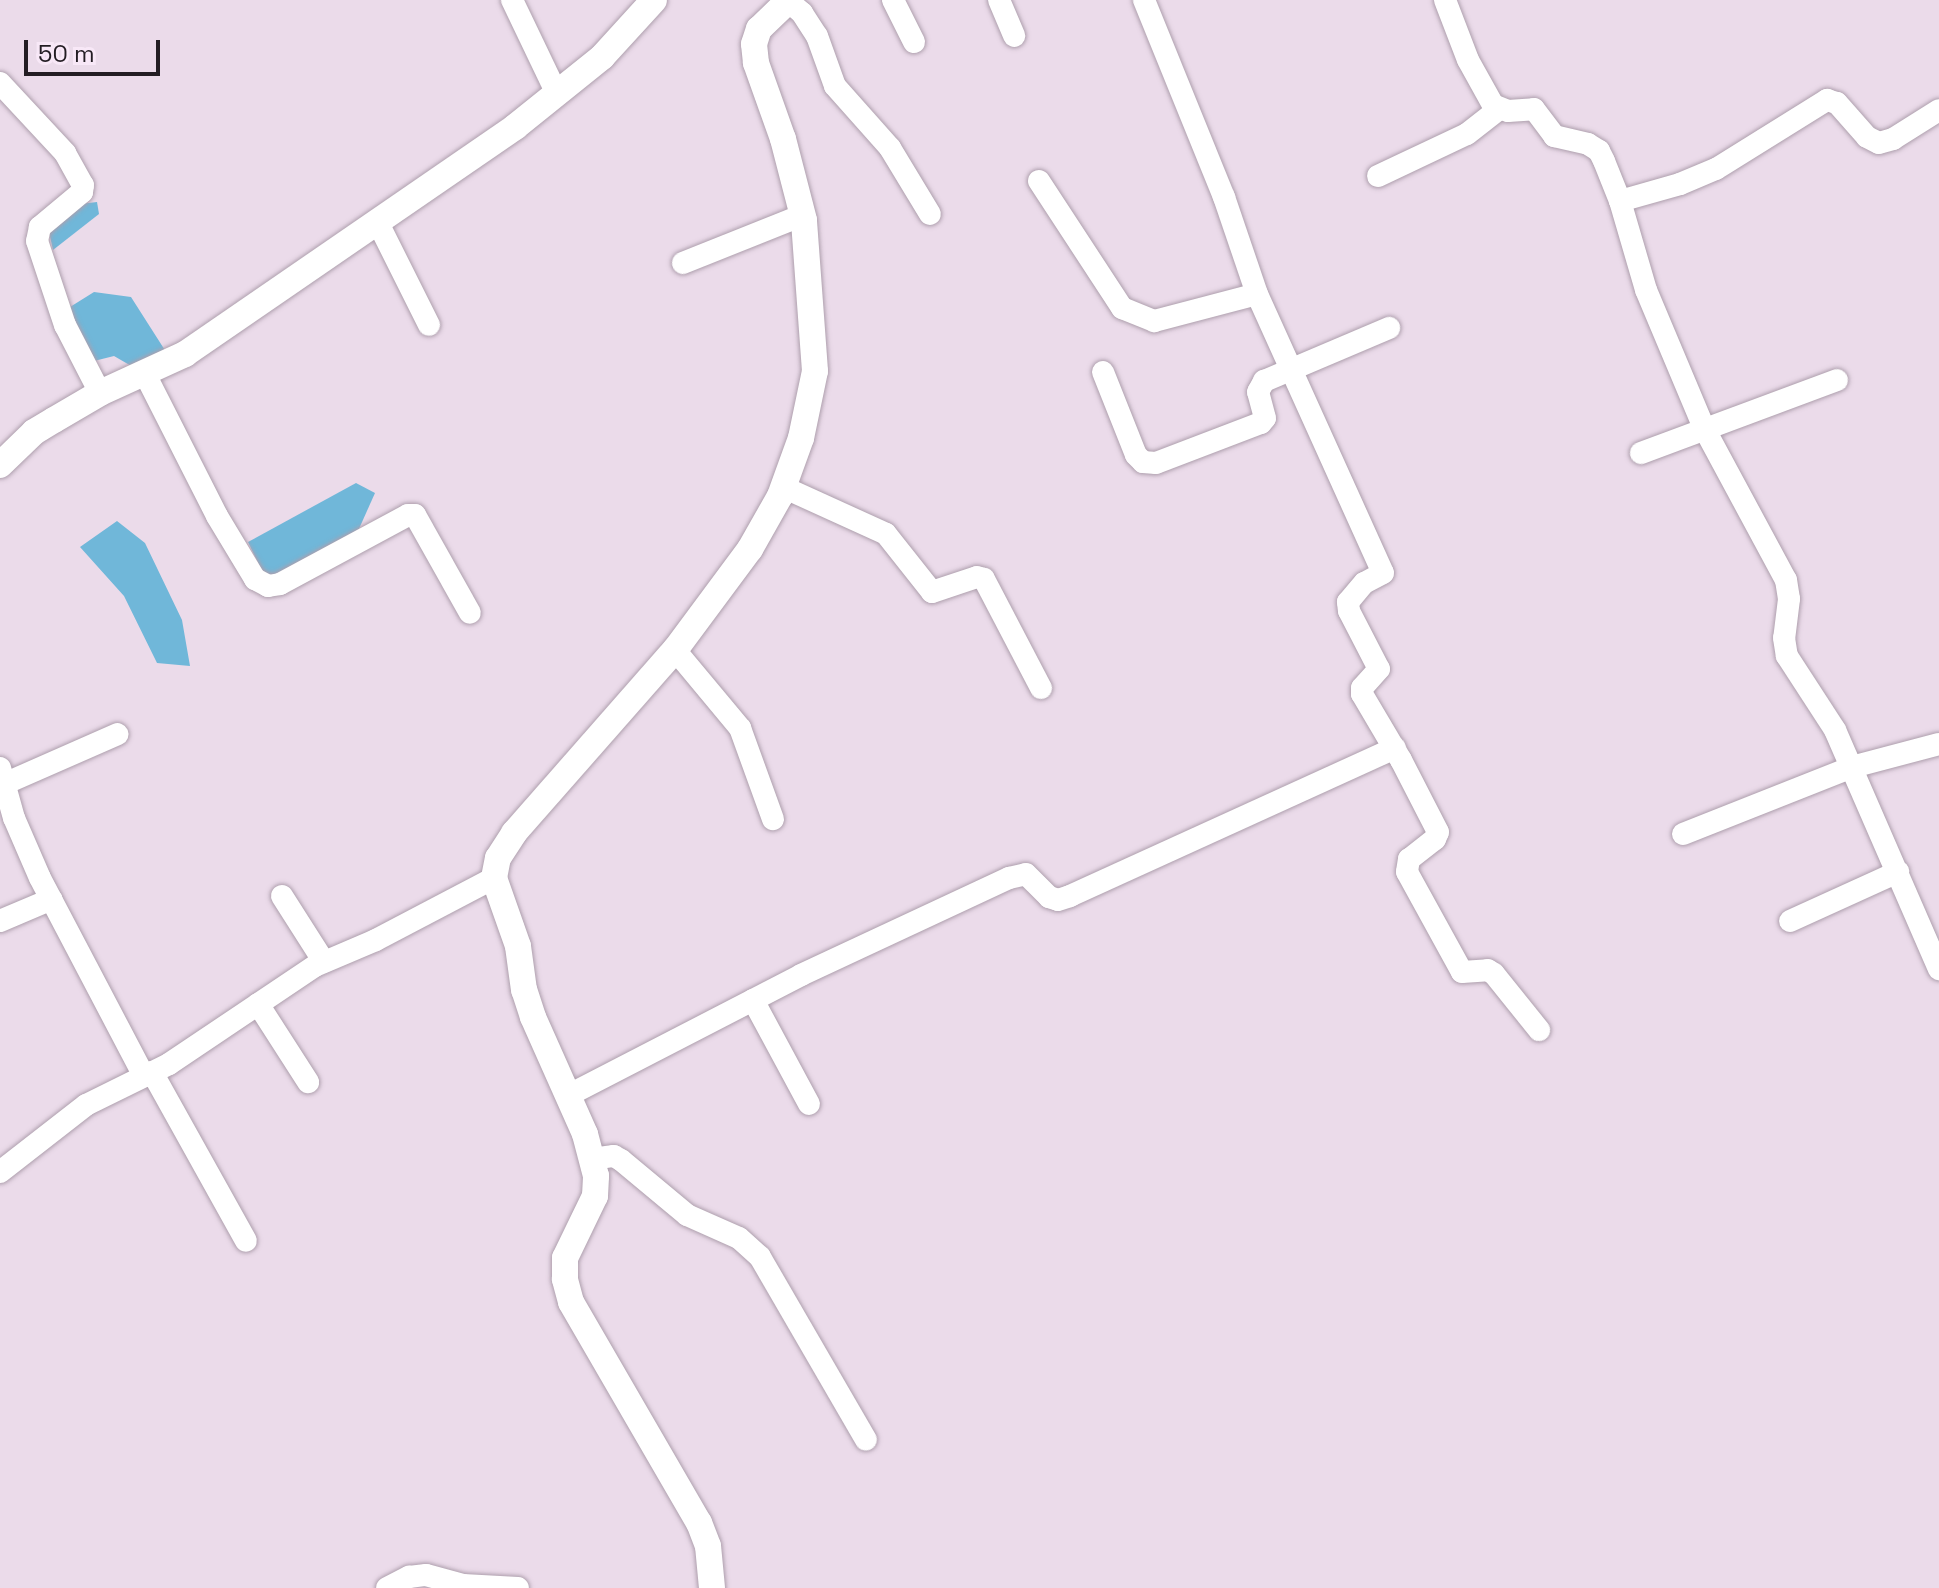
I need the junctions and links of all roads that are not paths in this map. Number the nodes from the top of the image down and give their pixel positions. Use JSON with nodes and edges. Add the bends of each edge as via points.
{"nodes":[{"id":1,"x":512,"y":0,"type":"edge"},
{"id":2,"x":654,"y":0,"type":"edge"},
{"id":3,"x":893,"y":0,"type":"edge"},
{"id":4,"x":999,"y":0,"type":"edge"},
{"id":5,"x":1144,"y":0,"type":"edge"},
{"id":6,"x":1445,"y":0,"type":"edge"},
{"id":7,"x":789,"y":1,"type":"edge"},
{"id":8,"x":1014,"y":36,"type":"dead end"},
{"id":9,"x":914,"y":42,"type":"dead end"},
{"id":10,"x":0,"y":83,"type":"edge"},
{"id":11,"x":557,"y":94,"type":"junction"},
{"id":12,"x":1499,"y":109,"type":"junction"},
{"id":13,"x":1939,"y":110,"type":"edge"},
{"id":14,"x":1378,"y":176,"type":"dead end"},
{"id":15,"x":1039,"y":181,"type":"dead end"},
{"id":16,"x":1620,"y":201,"type":"junction"},
{"id":17,"x":930,"y":214,"type":"dead end"},
{"id":18,"x":803,"y":215,"type":"junction"},
{"id":19,"x":377,"y":221,"type":"junction"},
{"id":20,"x":683,"y":263,"type":"dead end"},
{"id":21,"x":1257,"y":294,"type":"junction"},
{"id":22,"x":429,"y":325,"type":"dead end"},
{"id":23,"x":1389,"y":328,"type":"dead end"},
{"id":24,"x":1290,"y":368,"type":"junction"},
{"id":25,"x":1103,"y":372,"type":"dead end"},
{"id":26,"x":145,"y":374,"type":"junction"},
{"id":27,"x":1837,"y":380,"type":"dead end"},
{"id":28,"x":100,"y":393,"type":"junction"},
{"id":29,"x":1704,"y":428,"type":"junction"},
{"id":30,"x":1641,"y":453,"type":"dead end"},
{"id":31,"x":0,"y":465,"type":"edge"},
{"id":32,"x":783,"y":487,"type":"junction"},
{"id":33,"x":470,"y":613,"type":"dead end"},
{"id":34,"x":675,"y":650,"type":"junction"},
{"id":35,"x":1041,"y":688,"type":"dead end"},
{"id":36,"x":118,"y":734,"type":"dead end"},
{"id":37,"x":1939,"y":744,"type":"edge"},
{"id":38,"x":1395,"y":748,"type":"junction"},
{"id":39,"x":1852,"y":767,"type":"junction"},
{"id":40,"x":2,"y":776,"type":"edge"},
{"id":41,"x":773,"y":819,"type":"dead end"},
{"id":42,"x":1683,"y":834,"type":"dead end"},
{"id":43,"x":1898,"y":872,"type":"junction"},
{"id":44,"x":494,"y":878,"type":"junction"},
{"id":45,"x":282,"y":896,"type":"dead end"},
{"id":46,"x":52,"y":899,"type":"junction"},
{"id":47,"x":0,"y":921,"type":"edge"},
{"id":48,"x":1790,"y":921,"type":"dead end"},
{"id":49,"x":324,"y":962,"type":"junction"},
{"id":50,"x":1939,"y":969,"type":"edge"},
{"id":51,"x":753,"y":1000,"type":"junction"},
{"id":52,"x":258,"y":1004,"type":"junction"},
{"id":53,"x":1539,"y":1030,"type":"dead end"},
{"id":54,"x":148,"y":1074,"type":"junction"},
{"id":55,"x":308,"y":1082,"type":"dead end"},
{"id":56,"x":569,"y":1095,"type":"junction"},
{"id":57,"x":809,"y":1104,"type":"dead end"},
{"id":58,"x":592,"y":1159,"type":"junction"},
{"id":59,"x":0,"y":1172,"type":"edge"},
{"id":60,"x":246,"y":1241,"type":"dead end"},
{"id":61,"x":866,"y":1440,"type":"dead end"},
{"id":62,"x":387,"y":1588,"type":"edge"},
{"id":63,"x":518,"y":1588,"type":"edge"},
{"id":64,"x":712,"y":1588,"type":"edge"}],
"edges":[{"from":1,"to":11,"type":"street"},
{"from":2,"to":11,"type":"street","via":[[602,57]]},
{"from":3,"to":9,"type":"street"},
{"from":4,"to":8,"type":"street"},
{"from":5,"to":21,"type":"street"},
{"from":6,"to":12,"type":"street","via":[[1468,60]]},
{"from":7,"to":17,"type":"street","via":[[817,36],[835,86],[890,148]]},
{"from":7,"to":18,"type":"street","via":[[759,29],[755,53]]},
{"from":10,"to":28,"type":"street","via":[[65,153],[83,185],[82,192],[40,227],[37,241],[65,325]]},
{"from":11,"to":19,"type":"street"},
{"from":12,"to":14,"type":"street","via":[[1467,134]]},
{"from":12,"to":16,"type":"street","via":[[1534,109],[1554,136],[1599,151]]},
{"from":13,"to":16,"type":"street","via":[[1879,143],[1837,103],[1827,100],[1716,169]]},
{"from":15,"to":21,"type":"street","via":[[1122,308],[1154,321]]},
{"from":16,"to":29,"type":"street","via":[[1646,290]]},
{"from":18,"to":20,"type":"street"},
{"from":18,"to":32,"type":"street","via":[[815,371],[801,438]]},
{"from":19,"to":22,"type":"street"},
{"from":19,"to":26,"type":"street","via":[[185,354]]},
{"from":21,"to":24,"type":"street"},
{"from":23,"to":24,"type":"street"},
{"from":24,"to":25,"type":"street","via":[[1259,385],[1265,418],[1261,423],[1150,464],[1136,455]]},
{"from":24,"to":38,"type":"street","via":[[1383,573],[1364,583],[1348,602],[1379,669],[1362,694]]},
{"from":26,"to":28,"type":"street"},
{"from":26,"to":33,"type":"street","via":[[255,579],[268,586],[280,584],[415,515]]},
{"from":27,"to":29,"type":"street"},
{"from":28,"to":31,"type":"street","via":[[34,432]]},
{"from":29,"to":30,"type":"street"},
{"from":29,"to":39,"type":"street","via":[[1786,580],[1787,656],[1835,730]]},
{"from":32,"to":34,"type":"street","via":[[750,549]]},
{"from":32,"to":35,"type":"street","via":[[886,534],[932,592],[984,579]]},
{"from":34,"to":41,"type":"street","via":[[740,728]]},
{"from":34,"to":44,"type":"street","via":[[514,833],[498,858]]},
{"from":36,"to":40,"type":"street"},
{"from":37,"to":39,"type":"street"},
{"from":38,"to":51,"type":"street","via":[[1070,896],[1049,897],[1026,874],[1009,878]]},
{"from":38,"to":53,"type":"street","via":[[1438,832],[1409,859],[1407,872],[1462,972],[1494,974]]},
{"from":39,"to":42,"type":"street"},
{"from":39,"to":43,"type":"street"},
{"from":40,"to":46,"type":"street","via":[[14,818]]},
{"from":43,"to":48,"type":"street"},
{"from":43,"to":50,"type":"street"},
{"from":44,"to":49,"type":"street"},
{"from":44,"to":56,"type":"street","via":[[518,946],[533,1017]]},
{"from":45,"to":49,"type":"street"},
{"from":46,"to":47,"type":"street"},
{"from":46,"to":54,"type":"street"},
{"from":49,"to":52,"type":"street"},
{"from":51,"to":56,"type":"street"},
{"from":51,"to":57,"type":"street"},
{"from":52,"to":54,"type":"street"},
{"from":52,"to":55,"type":"street"},
{"from":54,"to":59,"type":"street","via":[[86,1105]]},
{"from":54,"to":60,"type":"street"},
{"from":56,"to":58,"type":"street"},
{"from":58,"to":61,"type":"street","via":[[621,1160],[687,1215],[739,1238],[760,1257]]},
{"from":58,"to":64,"type":"street","via":[[595,1196],[565,1258],[571,1302],[699,1523],[708,1546]]},
{"from":62,"to":63,"type":"street","via":[[426,1575],[463,1585]]}]}
